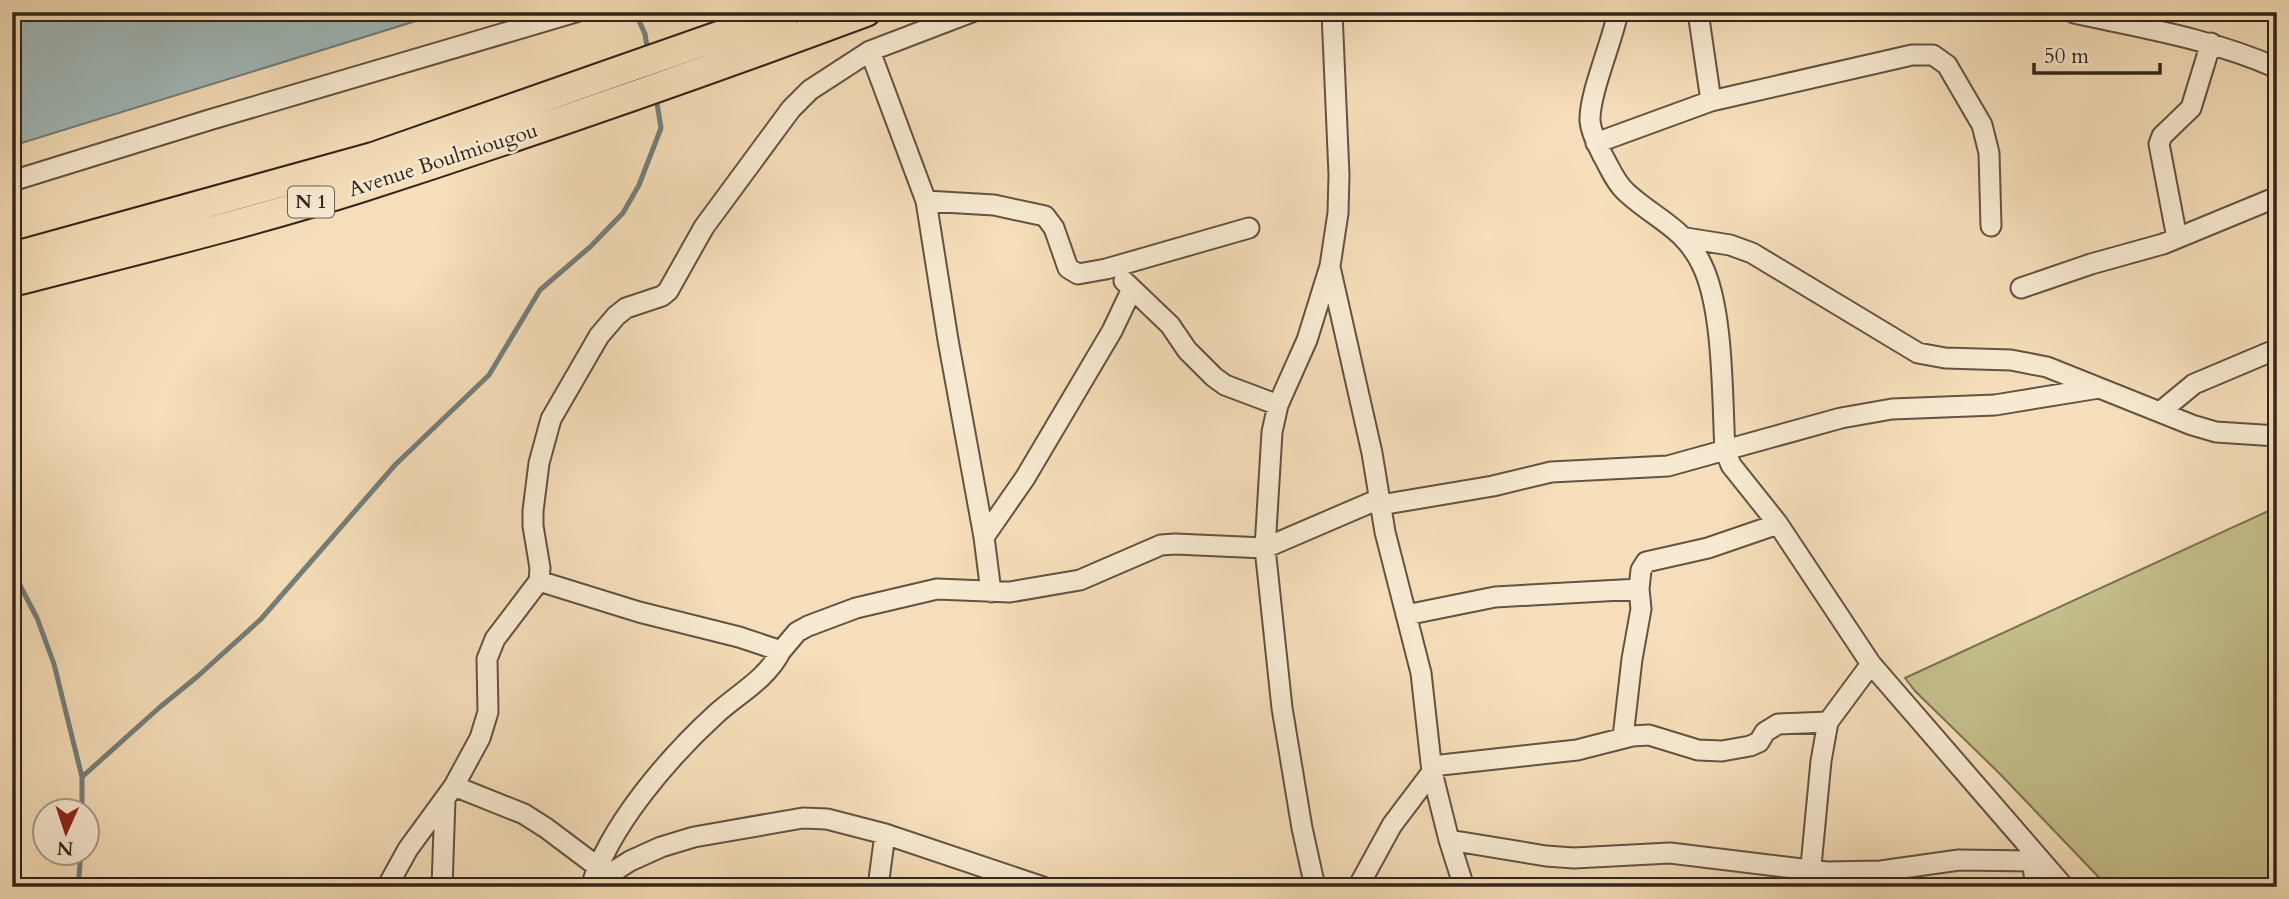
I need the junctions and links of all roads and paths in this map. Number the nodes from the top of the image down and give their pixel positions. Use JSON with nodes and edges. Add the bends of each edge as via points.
{"nodes":[{"id":1,"x":576,"y":12,"type":"edge"},
{"id":2,"x":788,"y":12,"type":"edge"},
{"id":3,"x":866,"y":12,"type":"edge"},
{"id":4,"x":972,"y":12,"type":"edge"},
{"id":5,"x":1332,"y":12,"type":"edge"},
{"id":6,"x":1618,"y":12,"type":"edge"},
{"id":7,"x":1698,"y":12,"type":"edge"},
{"id":8,"x":2074,"y":13,"type":"edge"},
{"id":9,"x":2128,"y":18,"type":"edge"},
{"id":10,"x":2211,"y":43,"type":"junction"},
{"id":11,"x":731,"y":48,"type":"junction"},
{"id":12,"x":870,"y":51,"type":"junction"},
{"id":13,"x":2277,"y":68,"type":"edge"},
{"id":14,"x":600,"y":94,"type":"junction"},
{"id":15,"x":1712,"y":101,"type":"junction"},
{"id":16,"x":1596,"y":143,"type":"junction"},
{"id":17,"x":12,"y":181,"type":"edge"},
{"id":18,"x":2277,"y":197,"type":"edge"},
{"id":19,"x":926,"y":201,"type":"junction"},
{"id":20,"x":1991,"y":226,"type":"dead end"},
{"id":21,"x":1249,"y":228,"type":"dead end"},
{"id":22,"x":1686,"y":238,"type":"junction"},
{"id":23,"x":2177,"y":238,"type":"junction"},
{"id":24,"x":12,"y":257,"type":"edge"},
{"id":25,"x":1330,"y":266,"type":"junction"},
{"id":26,"x":1106,"y":269,"type":"junction"},
{"id":27,"x":12,"y":282,"type":"edge"},
{"id":28,"x":2021,"y":288,"type":"dead end"},
{"id":29,"x":1132,"y":289,"type":"junction"},
{"id":30,"x":2277,"y":349,"type":"edge"},
{"id":31,"x":2099,"y":388,"type":"junction"},
{"id":32,"x":1278,"y":405,"type":"junction"},
{"id":33,"x":2160,"y":412,"type":"junction"},
{"id":34,"x":2277,"y":436,"type":"edge"},
{"id":35,"x":1726,"y":450,"type":"junction"},
{"id":36,"x":1380,"y":502,"type":"junction"},
{"id":37,"x":1778,"y":524,"type":"junction"},
{"id":38,"x":984,"y":537,"type":"junction"},
{"id":39,"x":1265,"y":548,"type":"junction"},
{"id":40,"x":539,"y":582,"type":"junction"},
{"id":41,"x":1639,"y":589,"type":"junction"},
{"id":42,"x":990,"y":592,"type":"junction"},
{"id":43,"x":1406,"y":615,"type":"junction"},
{"id":44,"x":781,"y":652,"type":"junction"},
{"id":45,"x":1871,"y":664,"type":"junction"},
{"id":46,"x":1828,"y":722,"type":"junction"},
{"id":47,"x":1623,"y":737,"type":"junction"},
{"id":48,"x":1432,"y":769,"type":"junction"},
{"id":49,"x":449,"y":792,"type":"junction"},
{"id":50,"x":885,"y":834,"type":"junction"},
{"id":51,"x":1449,"y":840,"type":"junction"},
{"id":52,"x":2036,"y":861,"type":"junction"},
{"id":53,"x":1809,"y":878,"type":"edge"},
{"id":54,"x":592,"y":882,"type":"edge"},
{"id":55,"x":387,"y":887,"type":"edge"},
{"id":56,"x":442,"y":887,"type":"edge"},
{"id":57,"x":878,"y":887,"type":"edge"},
{"id":58,"x":1043,"y":887,"type":"edge"},
{"id":59,"x":1315,"y":887,"type":"edge"},
{"id":60,"x":1357,"y":887,"type":"edge"},
{"id":61,"x":1464,"y":887,"type":"edge"},
{"id":62,"x":2036,"y":887,"type":"edge"},
{"id":63,"x":2064,"y":887,"type":"edge"}],
"edges":[{"from":1,"to":17,"type":"street"},
{"from":2,"to":11,"type":"highway","name":"Avenue Boulmiougou","number":"N 1"},
{"from":3,"to":11,"type":"highway","name":"Avenue Boulmiougou","number":"N 1"},
{"from":4,"to":12,"type":"street"},
{"from":5,"to":25,"type":"street","via":[[1339,175]]},
{"from":6,"to":16,"type":"street","via":[[1590,121]]},
{"from":7,"to":15,"type":"street"},
{"from":8,"to":9,"type":"street"},
{"from":9,"to":10,"type":"street"},
{"from":10,"to":13,"type":"street"},
{"from":10,"to":23,"type":"street","via":[[2191,108],[2159,144]]},
{"from":11,"to":14,"type":"highway","name":"Avenue Boulmiougou","number":"N 1"},
{"from":12,"to":19,"type":"street"},
{"from":12,"to":40,"type":"street","via":[[810,90],[791,109],[704,226],[668,291],[626,308],[599,336],[545,435],[533,512]]},
{"from":14,"to":24,"type":"highway","name":"Avenue Boulmiougou","number":"N 1"},
{"from":14,"to":27,"type":"highway","name":"Avenue Boulmiougou","number":"N 1","via":[[321,199]]},
{"from":15,"to":16,"type":"street"},
{"from":15,"to":20,"type":"street","via":[[1912,55],[1933,55],[1947,65],[1982,125],[1989,152]]},
{"from":16,"to":22,"type":"street","via":[[1626,192]]},
{"from":18,"to":23,"type":"street"},
{"from":19,"to":26,"type":"street","via":[[994,205],[1045,216],[1073,273]]},
{"from":19,"to":38,"type":"street"},
{"from":21,"to":26,"type":"street"},
{"from":22,"to":31,"type":"street","via":[[1730,244],[1752,253],[1917,353],[2011,360],[2047,367]]},
{"from":22,"to":35,"type":"street","via":[[1703,266],[1713,298]]},
{"from":23,"to":28,"type":"street"},
{"from":25,"to":32,"type":"street","via":[[1307,340]]},
{"from":25,"to":36,"type":"street"},
{"from":26,"to":29,"type":"street"},
{"from":29,"to":32,"type":"street","via":[[1214,377]]},
{"from":29,"to":38,"type":"street","via":[[1025,478]]},
{"from":30,"to":33,"type":"street","via":[[2194,384]]},
{"from":31,"to":33,"type":"street"},
{"from":31,"to":35,"type":"street","via":[[1995,405],[1892,409]]},
{"from":32,"to":39,"type":"street","via":[[1269,460]]},
{"from":33,"to":34,"type":"street","via":[[2217,432]]},
{"from":35,"to":36,"type":"street","via":[[1668,466],[1550,472],[1493,486]]},
{"from":35,"to":37,"type":"street","via":[[1731,466]]},
{"from":36,"to":39,"type":"street"},
{"from":36,"to":43,"type":"street"},
{"from":37,"to":41,"type":"street","via":[[1708,548],[1646,562]]},
{"from":37,"to":45,"type":"street"},
{"from":38,"to":42,"type":"street"},
{"from":39,"to":42,"type":"street","via":[[1161,545],[1080,580]]},
{"from":39,"to":59,"type":"street","via":[[1282,708]]},
{"from":40,"to":44,"type":"street"},
{"from":40,"to":49,"type":"street","via":[[490,649],[485,727]]},
{"from":41,"to":43,"type":"street","via":[[1495,597]]},
{"from":41,"to":47,"type":"street","via":[[1641,609]]},
{"from":42,"to":44,"type":"street","via":[[937,589],[856,608],[807,626]]},
{"from":43,"to":48,"type":"street","via":[[1421,673]]},
{"from":44,"to":54,"type":"street","via":[[767,673],[703,726],[656,778],[610,841]]},
{"from":45,"to":46,"type":"street"},
{"from":45,"to":52,"type":"street"},
{"from":46,"to":47,"type":"street","via":[[1778,724],[1750,746],[1722,751],[1698,750],[1649,735]]},
{"from":46,"to":53,"type":"street"},
{"from":47,"to":48,"type":"street","via":[[1577,750]]},
{"from":48,"to":51,"type":"street"},
{"from":48,"to":60,"type":"street","via":[[1392,825]]},
{"from":49,"to":54,"type":"street","via":[[524,814],[546,828]]},
{"from":49,"to":55,"type":"street"},
{"from":49,"to":56,"type":"street"},
{"from":50,"to":54,"type":"street","via":[[827,819],[803,818],[694,836],[630,860]]},
{"from":50,"to":57,"type":"street"},
{"from":50,"to":58,"type":"street"},
{"from":51,"to":53,"type":"street","via":[[1574,858],[1670,853]]},
{"from":51,"to":61,"type":"street"},
{"from":52,"to":53,"type":"street","via":[[1959,860]]},
{"from":52,"to":62,"type":"street"},
{"from":52,"to":63,"type":"street"}]}
